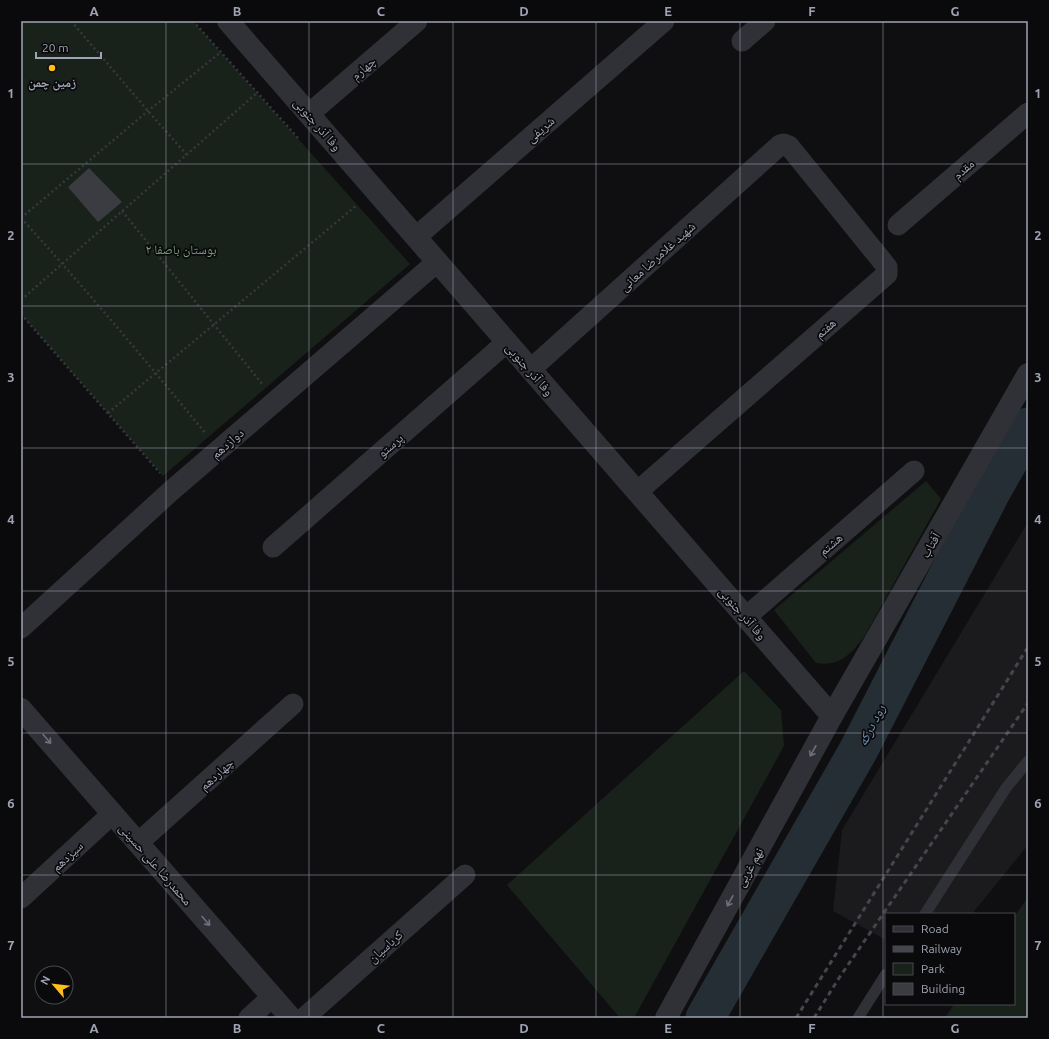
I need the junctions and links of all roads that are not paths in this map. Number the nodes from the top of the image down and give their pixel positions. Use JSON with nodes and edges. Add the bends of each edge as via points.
{"nodes":[{"id":1,"x":228,"y":21,"type":"edge"},
{"id":2,"x":417,"y":21,"type":"edge"},
{"id":3,"x":664,"y":21,"type":"edge"},
{"id":4,"x":765,"y":21,"type":"edge"},
{"id":5,"x":742,"y":41,"type":"dead end"},
{"id":6,"x":1028,"y":113,"type":"edge"},
{"id":7,"x":309,"y":114,"type":"junction"},
{"id":8,"x":784,"y":144,"type":"joint"},
{"id":9,"x":898,"y":225,"type":"dead end"},
{"id":10,"x":416,"y":237,"type":"junction"},
{"id":11,"x":437,"y":262,"type":"junction"},
{"id":12,"x":507,"y":342,"type":"junction"},
{"id":13,"x":531,"y":369,"type":"junction"},
{"id":14,"x":1028,"y":374,"type":"edge"},
{"id":15,"x":914,"y":471,"type":"dead end"},
{"id":16,"x":637,"y":492,"type":"junction"},
{"id":17,"x":274,"y":547,"type":"dead end"},
{"id":18,"x":746,"y":618,"type":"junction"},
{"id":19,"x":21,"y":628,"type":"edge"},
{"id":20,"x":293,"y":704,"type":"dead end"},
{"id":21,"x":21,"y":710,"type":"edge"},
{"id":22,"x":832,"y":716,"type":"junction"},
{"id":23,"x":1028,"y":761,"type":"edge"},
{"id":24,"x":112,"y":814,"type":"junction"},
{"id":25,"x":138,"y":843,"type":"junction"},
{"id":26,"x":465,"y":875,"type":"dead end"},
{"id":27,"x":21,"y":898,"type":"edge"},
{"id":28,"x":926,"y":913,"type":"edge"},
{"id":29,"x":885,"y":976,"type":"edge"},
{"id":30,"x":272,"y":997,"type":"junction"},
{"id":31,"x":249,"y":1018,"type":"edge"},
{"id":32,"x":291,"y":1018,"type":"edge"},
{"id":33,"x":304,"y":1018,"type":"edge"},
{"id":34,"x":666,"y":1018,"type":"edge"},
{"id":35,"x":858,"y":1018,"type":"edge"}],
"edges":[{"from":1,"to":7,"type":"street","name":"وفا آذر جنوبی"},
{"from":2,"to":7,"type":"street","name":"چهارم"},
{"from":3,"to":10,"type":"street","name":"شریفی"},
{"from":4,"to":5,"type":"street"},
{"from":6,"to":9,"type":"street","name":"مقدم"},
{"from":7,"to":10,"type":"street","name":"وفا آذر جنوبی"},
{"from":8,"to":13,"type":"street","name":"شهید غلامرضا معانی"},
{"from":8,"to":16,"type":"street","name":"هفتم","via":[[789,146],[887,267],[887,274]]},
{"from":10,"to":11,"type":"street","name":"وفا آذر جنوبی"},
{"from":11,"to":12,"type":"street","name":"وفا آذر جنوبی"},
{"from":11,"to":19,"type":"street","name":"دوازدهم","via":[[171,491]]},
{"from":12,"to":13,"type":"street","name":"وفا آذر جنوبی"},
{"from":12,"to":17,"type":"street","name":"پرستو"},
{"from":13,"to":16,"type":"street","name":"وفا آذر جنوبی"},
{"from":14,"to":22,"type":"street","name":"آفتاب"},
{"from":15,"to":18,"type":"street","name":"هشتم"},
{"from":16,"to":18,"type":"street","name":"وفا آذر جنوبی"},
{"from":18,"to":22,"type":"street","name":"وفا آذر جنوبی"},
{"from":20,"to":25,"type":"street","name":"چهاردهم"},
{"from":21,"to":24,"type":"street","name":"محمدرضا علی حسینی","one_way":true},
{"from":22,"to":34,"type":"street","name":"نهم غربی","one_way":true},
{"from":23,"to":28,"type":"lane","via":[[1006,788]]},
{"from":24,"to":25,"type":"street","name":"محمدرضا علی حسینی"},
{"from":24,"to":27,"type":"street","name":"سیزدهم"},
{"from":25,"to":30,"type":"street","name":"محمدرضا علی حسینی","one_way":true},
{"from":26,"to":33,"type":"street","name":"کرباسیان"},
{"from":29,"to":35,"type":"lane"},
{"from":30,"to":31,"type":"street"},
{"from":30,"to":32,"type":"street","name":"محمدرضا علی حسینی"}]}
